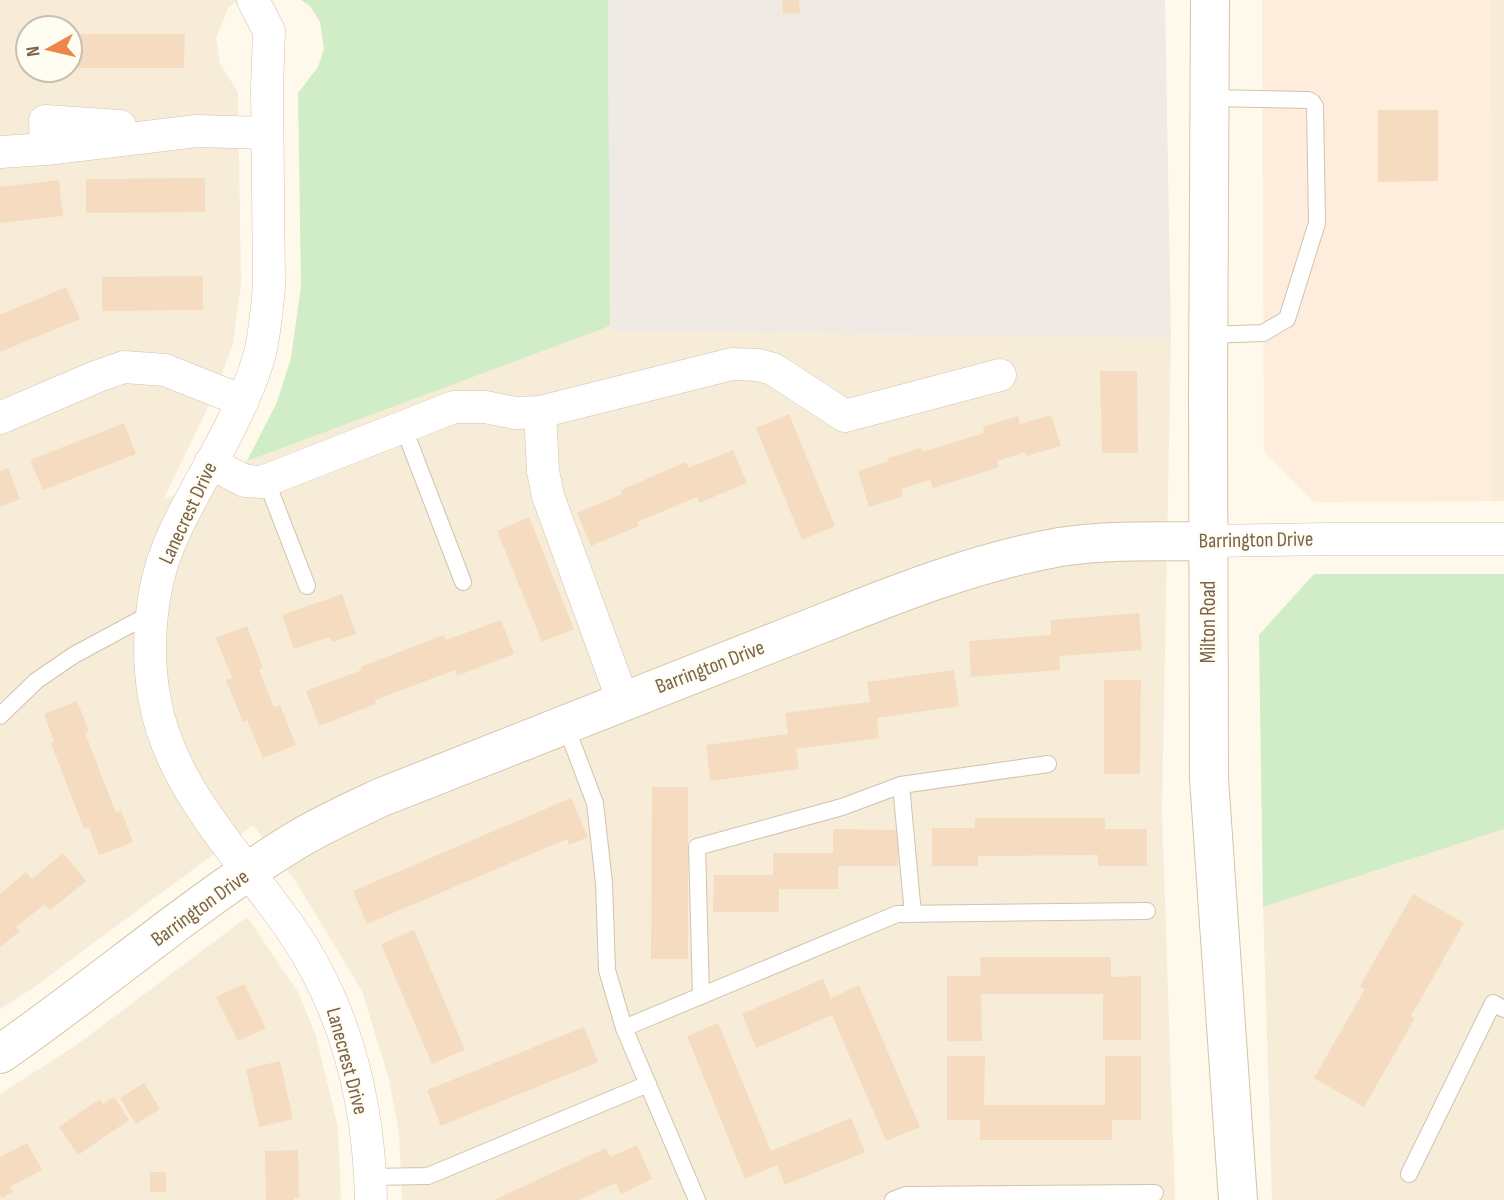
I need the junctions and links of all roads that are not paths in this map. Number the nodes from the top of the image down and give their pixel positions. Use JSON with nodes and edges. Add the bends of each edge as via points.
{"nodes":[{"id":1,"x":253,"y":0,"type":"edge"},
{"id":2,"x":1210,"y":0,"type":"edge"},
{"id":3,"x":1209,"y":98,"type":"junction"},
{"id":4,"x":268,"y":133,"type":"junction"},
{"id":5,"x":0,"y":152,"type":"edge"},
{"id":6,"x":1208,"y":335,"type":"junction"},
{"id":7,"x":1000,"y":375,"type":"dead end"},
{"id":8,"x":243,"y":401,"type":"junction"},
{"id":9,"x":540,"y":412,"type":"junction"},
{"id":10,"x":0,"y":418,"type":"edge"},
{"id":11,"x":403,"y":426,"type":"junction"},
{"id":12,"x":210,"y":463,"type":"junction"},
{"id":13,"x":266,"y":480,"type":"junction"},
{"id":14,"x":1504,"y":540,"type":"edge"},
{"id":15,"x":1208,"y":541,"type":"junction"},
{"id":16,"x":463,"y":582,"type":"dead end"},
{"id":17,"x":307,"y":586,"type":"dead end"},
{"id":18,"x":152,"y":614,"type":"junction"},
{"id":19,"x":623,"y":701,"type":"junction"},
{"id":20,"x":0,"y":716,"type":"edge"},
{"id":21,"x":565,"y":724,"type":"junction"},
{"id":22,"x":1048,"y":764,"type":"dead end"},
{"id":23,"x":901,"y":785,"type":"junction"},
{"id":24,"x":248,"y":871,"type":"junction"},
{"id":25,"x":1147,"y":911,"type":"dead end"},
{"id":26,"x":913,"y":914,"type":"junction"},
{"id":27,"x":701,"y":996,"type":"junction"},
{"id":28,"x":1504,"y":1009,"type":"edge"},
{"id":29,"x":624,"y":1028,"type":"junction"},
{"id":30,"x":0,"y":1054,"type":"edge"},
{"id":31,"x":648,"y":1084,"type":"junction"},
{"id":32,"x":1409,"y":1174,"type":"dead end"},
{"id":33,"x":370,"y":1188,"type":"edge"},
{"id":34,"x":1155,"y":1193,"type":"dead end"},
{"id":35,"x":902,"y":1198,"type":"edge"},
{"id":36,"x":697,"y":1200,"type":"edge"},
{"id":37,"x":1238,"y":1200,"type":"edge"}],
"edges":[{"from":1,"to":4,"type":"street","name":"Lanecrest Drive","via":[[270,31]]},
{"from":2,"to":3,"type":"street","name":"Milton Road"},
{"from":3,"to":6,"type":"street","name":"Milton Road"},
{"from":3,"to":6,"type":"lane","via":[[1312,102],[1317,223],[1287,319],[1263,333]]},
{"from":4,"to":5,"type":"street","via":[[197,131]]},
{"from":4,"to":8,"type":"street","name":"Lanecrest Drive","via":[[269,287],[260,352]]},
{"from":6,"to":15,"type":"street","name":"Milton Road"},
{"from":7,"to":9,"type":"street","via":[[845,416],[773,369],[732,364]]},
{"from":8,"to":10,"type":"street","via":[[165,370],[124,367]]},
{"from":8,"to":12,"type":"street","name":"Lanecrest Drive"},
{"from":9,"to":11,"type":"street","via":[[454,407]]},
{"from":9,"to":19,"type":"street","via":[[548,496]]},
{"from":11,"to":13,"type":"street"},
{"from":11,"to":16,"type":"lane"},
{"from":12,"to":13,"type":"street","via":[[245,481]]},
{"from":12,"to":18,"type":"street","name":"Lanecrest Drive","via":[[169,544]]},
{"from":13,"to":17,"type":"lane"},
{"from":14,"to":15,"type":"street","name":"Barrington Drive"},
{"from":15,"to":19,"type":"street","name":"Barrington Drive","via":[[1063,547],[975,567]]},
{"from":15,"to":37,"type":"street","name":"Milton Road","via":[[1209,778]]},
{"from":18,"to":20,"type":"lane","via":[[74,655],[36,681]]},
{"from":18,"to":24,"type":"street","name":"Lanecrest Drive","via":[[154,697],[169,751],[209,819]]},
{"from":19,"to":21,"type":"street","name":"Barrington Drive"},
{"from":21,"to":24,"type":"street","name":"Barrington Drive","via":[[335,818]]},
{"from":21,"to":29,"type":"lane","via":[[595,803],[607,970]]},
{"from":22,"to":23,"type":"lane"},
{"from":23,"to":26,"type":"lane"},
{"from":23,"to":27,"type":"lane","via":[[842,807],[697,847]]},
{"from":24,"to":30,"type":"street","name":"Barrington Drive"},
{"from":24,"to":33,"type":"street","name":"Lanecrest Drive","via":[[290,927],[322,980],[343,1028],[360,1092]]},
{"from":25,"to":26,"type":"lane"},
{"from":26,"to":27,"type":"lane","via":[[897,914]]},
{"from":27,"to":29,"type":"lane"},
{"from":28,"to":32,"type":"lane","via":[[1493,1003]]},
{"from":29,"to":31,"type":"lane"},
{"from":31,"to":33,"type":"lane","via":[[428,1176]]},
{"from":31,"to":36,"type":"lane"},
{"from":34,"to":35,"type":"lane"}]}
